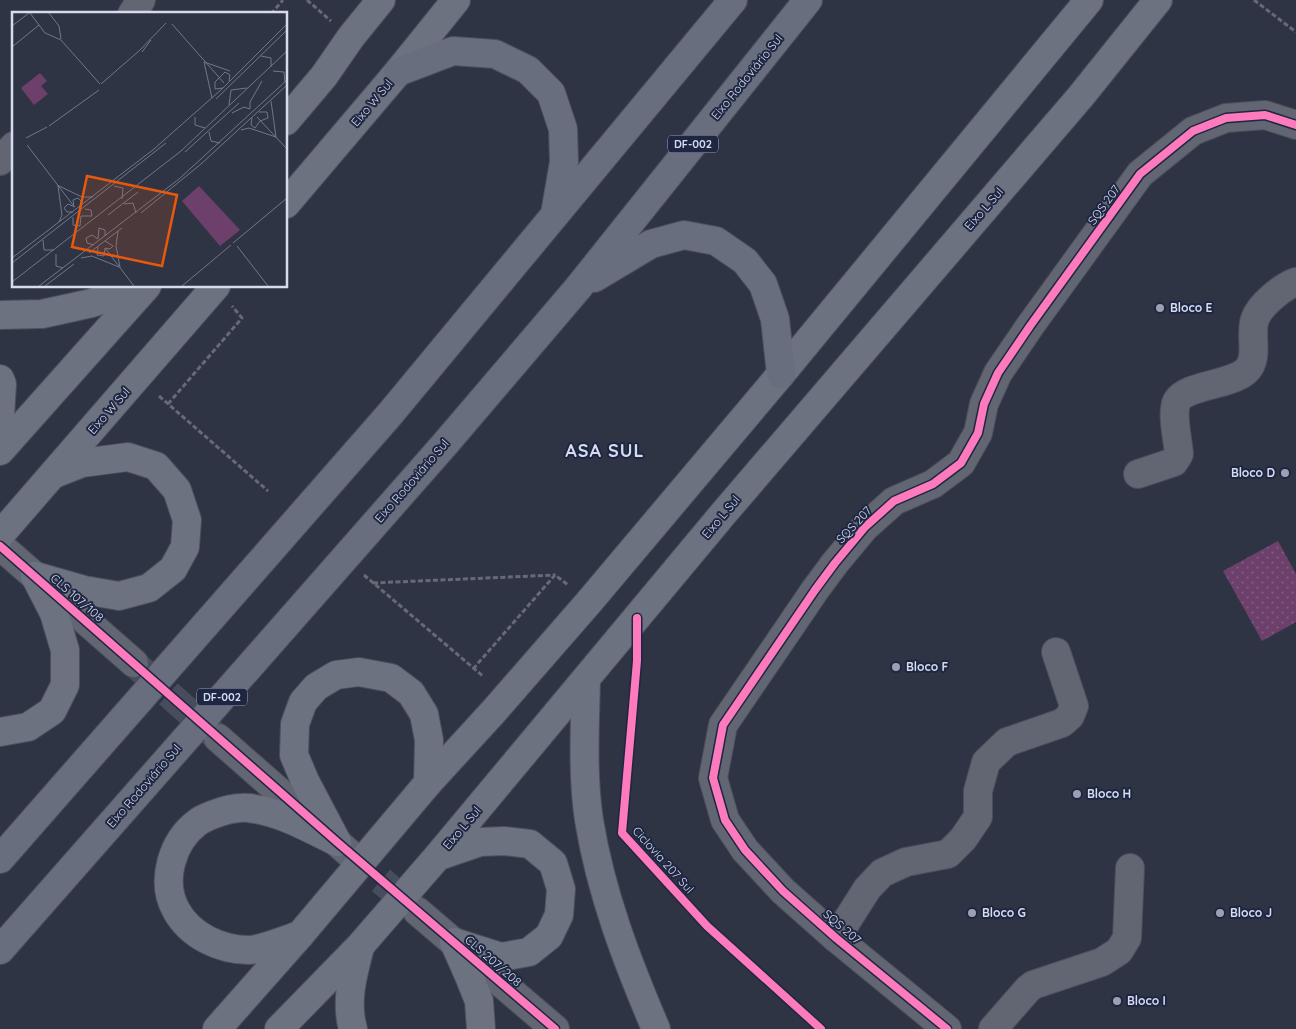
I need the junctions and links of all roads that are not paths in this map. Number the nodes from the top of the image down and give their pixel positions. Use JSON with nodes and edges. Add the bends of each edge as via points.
{"nodes":[{"id":1,"x":141,"y":0,"type":"edge"},
{"id":2,"x":382,"y":0,"type":"edge"},
{"id":3,"x":456,"y":0,"type":"edge"},
{"id":4,"x":733,"y":0,"type":"edge"},
{"id":5,"x":808,"y":0,"type":"edge"},
{"id":6,"x":1089,"y":0,"type":"edge"},
{"id":7,"x":1158,"y":0,"type":"edge"},
{"id":8,"x":133,"y":12,"type":"edge"},
{"id":9,"x":398,"y":72,"type":"junction"},
{"id":10,"x":288,"y":119,"type":"edge"},
{"id":11,"x":1296,"y":125,"type":"edge"},
{"id":12,"x":12,"y":148,"type":"edge"},
{"id":13,"x":0,"y":161,"type":"edge"},
{"id":14,"x":288,"y":202,"type":"edge"},
{"id":15,"x":554,"y":215,"type":"junction"},
{"id":16,"x":1296,"y":282,"type":"edge"},
{"id":17,"x":133,"y":288,"type":"edge"},
{"id":18,"x":145,"y":288,"type":"edge"},
{"id":19,"x":578,"y":288,"type":"junction"},
{"id":20,"x":224,"y":295,"type":"edge"},
{"id":21,"x":0,"y":315,"type":"edge"},
{"id":22,"x":781,"y":374,"type":"junction"},
{"id":23,"x":0,"y":379,"type":"edge"},
{"id":24,"x":0,"y":417,"type":"edge"},
{"id":25,"x":0,"y":451,"type":"edge"},
{"id":26,"x":54,"y":474,"type":"junction"},
{"id":27,"x":1138,"y":474,"type":"dead end"},
{"id":28,"x":2,"y":542,"type":"edge"},
{"id":29,"x":35,"y":576,"type":"junction"},
{"id":30,"x":1056,"y":652,"type":"dead end"},
{"id":31,"x":134,"y":663,"type":"tunnel mouth"},
{"id":32,"x":586,"y":680,"type":"junction"},
{"id":33,"x":0,"y":732,"type":"edge"},
{"id":34,"x":218,"y":738,"type":"tunnel mouth"},
{"id":35,"x":428,"y":783,"type":"junction"},
{"id":36,"x":343,"y":847,"type":"junction"},
{"id":37,"x":438,"y":856,"type":"junction"},
{"id":38,"x":0,"y":859,"type":"edge"},
{"id":39,"x":1130,"y":868,"type":"dead end"},
{"id":40,"x":416,"y":911,"type":"tunnel mouth"},
{"id":41,"x":300,"y":935,"type":"junction"},
{"id":42,"x":836,"y":938,"type":"junction"},
{"id":43,"x":454,"y":942,"type":"junction"},
{"id":44,"x":360,"y":946,"type":"junction"},
{"id":45,"x":0,"y":950,"type":"edge"},
{"id":46,"x":217,"y":1029,"type":"edge"},
{"id":47,"x":279,"y":1029,"type":"edge"},
{"id":48,"x":353,"y":1029,"type":"edge"},
{"id":49,"x":480,"y":1029,"type":"edge"},
{"id":50,"x":554,"y":1029,"type":"edge"},
{"id":51,"x":656,"y":1029,"type":"edge"},
{"id":52,"x":948,"y":1029,"type":"edge"},
{"id":53,"x":993,"y":1029,"type":"edge"}],
"edges":[{"from":1,"to":8,"type":"street"},
{"from":2,"to":10,"type":"main road"},
{"from":3,"to":9,"type":"main road","name":"Eixo W Sul"},
{"from":4,"to":15,"type":"highway"},
{"from":5,"to":19,"type":"highway","name":"Eixo Rodoviário Sul","number":"DF-002"},
{"from":6,"to":22,"type":"main road"},
{"from":7,"to":32,"type":"main road","name":"Eixo L Sul","via":[[1081,96],[723,514]]},
{"from":9,"to":14,"type":"main road","name":"Eixo W Sul"},
{"from":9,"to":15,"type":"highway","via":[[453,51],[495,54],[528,70],[550,93],[563,129],[564,162]]},
{"from":11,"to":42,"type":"street","name":"SQS 207","via":[[1265,115],[1226,118],[1193,131],[1140,174],[998,372],[984,404],[978,434],[961,463],[933,484],[894,501],[865,528],[814,590],[723,725],[713,778],[725,820],[745,850],[783,891]]},
{"from":12,"to":13,"type":"street"},
{"from":15,"to":38,"type":"highway","via":[[390,414]]},
{"from":16,"to":27,"type":"street","via":[[1272,296],[1254,319],[1252,360],[1246,370],[1235,377],[1188,392],[1178,399],[1174,409],[1178,458]]},
{"from":17,"to":21,"type":"main road","via":[[92,303],[42,314]]},
{"from":18,"to":25,"type":"main road"},
{"from":19,"to":22,"type":"highway","via":[[651,244],[684,235],[716,241],[745,261],[763,284],[775,319]]},
{"from":19,"to":45,"type":"highway","name":"Eixo Rodoviário Sul","number":"DF-002"},
{"from":20,"to":26,"type":"main road","name":"Eixo W Sul"},
{"from":22,"to":35,"type":"main road","via":[[589,602]]},
{"from":23,"to":24,"type":"main road"},
{"from":26,"to":28,"type":"main road","name":"Eixo W Sul"},
{"from":26,"to":29,"type":"main road","via":[[82,463],[128,457],[156,466],[177,490],[187,520],[185,547],[173,570],[149,588],[119,596]]},
{"from":28,"to":29,"type":"street","name":"CLS 107/108"},
{"from":29,"to":31,"type":"street","name":"CLS 107/108"},
{"from":29,"to":33,"type":"main road","via":[[54,613],[65,650],[65,685],[52,711],[28,727]]},
{"from":30,"to":42,"type":"street","name":"SQS 207","via":[[1074,706],[1070,716],[1062,723],[1007,742],[986,762],[978,791],[978,817],[963,839],[948,854],[906,862],[882,873]]},
{"from":32,"to":37,"type":"main road","name":"Eixo L Sul"},
{"from":32,"to":51,"type":"main road","via":[[584,749],[589,819],[602,886],[626,957]]},
{"from":34,"to":36,"type":"street"},
{"from":35,"to":36,"type":"main road","via":[[430,740],[424,714],[410,693],[391,678],[359,672],[336,675],[316,687],[303,702],[295,724],[294,755],[305,781]]},
{"from":35,"to":41,"type":"main road"},
{"from":36,"to":41,"type":"main road","via":[[285,816],[247,808],[221,812],[199,821],[181,840],[170,861],[169,888],[176,910],[193,931],[217,946],[250,950]]},
{"from":37,"to":43,"type":"main road","via":[[480,842],[530,844],[553,863],[561,889],[559,915],[549,936],[529,952],[501,957]]},
{"from":37,"to":44,"type":"main road","name":"Eixo L Sul"},
{"from":39,"to":53,"type":"street","via":[[1127,938],[1118,951],[1102,962],[1028,989]]},
{"from":40,"to":43,"type":"street","name":"CLS 207/208"},
{"from":41,"to":46,"type":"main road"},
{"from":42,"to":52,"type":"street","name":"SQS 207"},
{"from":43,"to":49,"type":"main road","via":[[479,1001]]},
{"from":43,"to":50,"type":"street","name":"CLS 207/208"},
{"from":44,"to":47,"type":"main road","name":"Eixo L Sul"},
{"from":44,"to":48,"type":"main road","via":[[350,991]]}]}
